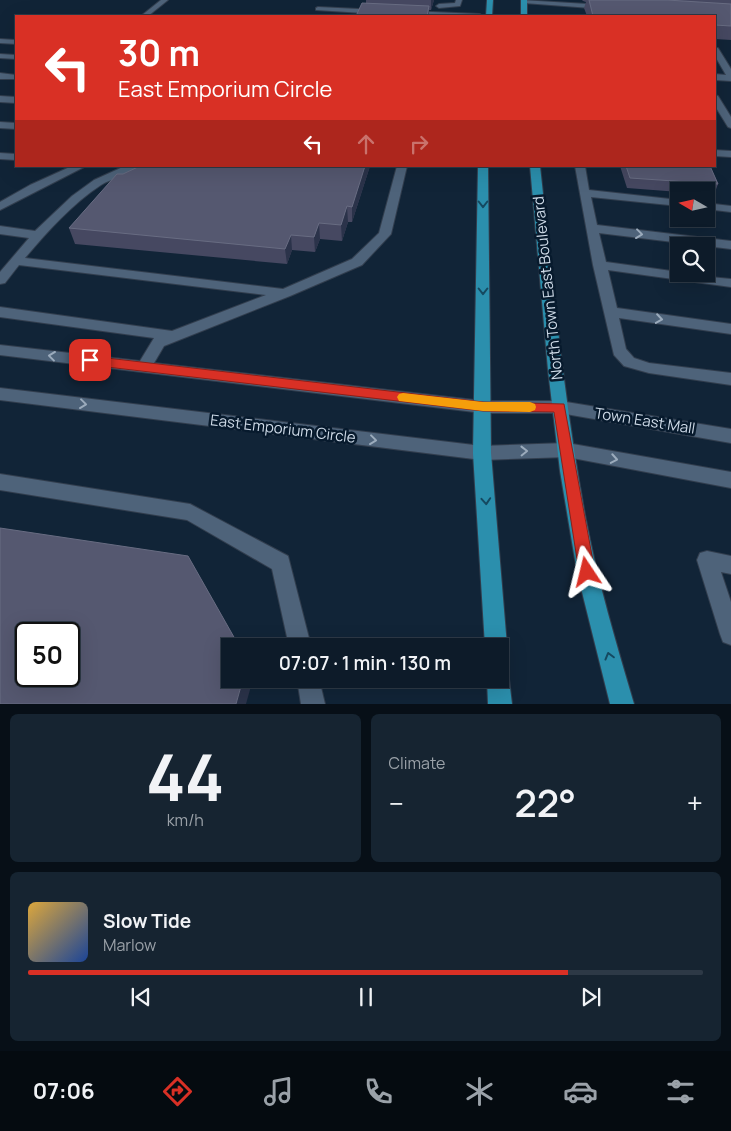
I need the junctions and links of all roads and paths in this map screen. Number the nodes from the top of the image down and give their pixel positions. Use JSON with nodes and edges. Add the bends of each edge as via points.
{"nodes":[{"id":1,"x":166,"y":0,"type":"edge"},
{"id":2,"x":324,"y":0,"type":"edge"},
{"id":3,"x":459,"y":0,"type":"edge"},
{"id":4,"x":490,"y":0,"type":"edge"},
{"id":5,"x":524,"y":1,"type":"edge"},
{"id":6,"x":405,"y":5,"type":"edge"},
{"id":7,"x":318,"y":9,"type":"junction"},
{"id":8,"x":389,"y":12,"type":"edge"},
{"id":9,"x":399,"y":12,"type":"edge"},
{"id":10,"x":533,"y":12,"type":"dead end"},
{"id":11,"x":351,"y":13,"type":"edge"},
{"id":12,"x":572,"y":13,"type":"dead end"},
{"id":13,"x":524,"y":14,"type":"edge"},
{"id":14,"x":145,"y":15,"type":"edge"},
{"id":15,"x":314,"y":15,"type":"edge"},
{"id":16,"x":438,"y":15,"type":"edge"},
{"id":17,"x":488,"y":15,"type":"edge"},
{"id":18,"x":0,"y":41,"type":"edge"},
{"id":19,"x":15,"y":42,"type":"edge"},
{"id":20,"x":718,"y":49,"type":"edge"},
{"id":21,"x":0,"y":56,"type":"edge"},
{"id":22,"x":15,"y":57,"type":"edge"},
{"id":23,"x":724,"y":66,"type":"edge"},
{"id":24,"x":0,"y":76,"type":"edge"},
{"id":25,"x":15,"y":77,"type":"edge"},
{"id":26,"x":716,"y":77,"type":"edge"},
{"id":27,"x":731,"y":77,"type":"edge"},
{"id":28,"x":0,"y":99,"type":"edge"},
{"id":29,"x":15,"y":100,"type":"edge"},
{"id":30,"x":716,"y":100,"type":"edge"},
{"id":31,"x":0,"y":125,"type":"edge"},
{"id":32,"x":731,"y":125,"type":"edge"},
{"id":33,"x":15,"y":126,"type":"edge"},
{"id":34,"x":716,"y":153,"type":"edge"},
{"id":35,"x":731,"y":154,"type":"edge"},
{"id":36,"x":0,"y":156,"type":"edge"},
{"id":37,"x":15,"y":157,"type":"edge"},
{"id":38,"x":79,"y":167,"type":"edge"},
{"id":39,"x":132,"y":167,"type":"edge"},
{"id":40,"x":402,"y":167,"type":"edge"},
{"id":41,"x":483,"y":167,"type":"edge"},
{"id":42,"x":535,"y":167,"type":"edge"},
{"id":43,"x":580,"y":167,"type":"edge"},
{"id":44,"x":584,"y":193,"type":"junction"},
{"id":45,"x":0,"y":194,"type":"edge"},
{"id":46,"x":19,"y":196,"type":"junction"},
{"id":47,"x":670,"y":202,"type":"edge"},
{"id":48,"x":0,"y":207,"type":"edge"},
{"id":49,"x":715,"y":207,"type":"edge"},
{"id":50,"x":731,"y":209,"type":"edge"},
{"id":51,"x":591,"y":228,"type":"junction"},
{"id":52,"x":0,"y":230,"type":"edge"},
{"id":53,"x":38,"y":235,"type":"junction"},
{"id":54,"x":731,"y":245,"type":"edge"},
{"id":55,"x":16,"y":262,"type":"junction"},
{"id":56,"x":600,"y":265,"type":"junction"},
{"id":57,"x":0,"y":281,"type":"edge"},
{"id":58,"x":731,"y":283,"type":"edge"},
{"id":59,"x":285,"y":293,"type":"junction"},
{"id":60,"x":0,"y":312,"type":"edge"},
{"id":61,"x":610,"y":312,"type":"junction"},
{"id":62,"x":731,"y":329,"type":"edge"},
{"id":63,"x":171,"y":336,"type":"junction"},
{"id":64,"x":0,"y":350,"type":"edge"},
{"id":65,"x":144,"y":367,"type":"junction"},
{"id":66,"x":731,"y":380,"type":"edge"},
{"id":67,"x":0,"y":394,"type":"edge"},
{"id":68,"x":483,"y":407,"type":"junction"},
{"id":69,"x":560,"y":407,"type":"junction"},
{"id":70,"x":731,"y":436,"type":"edge"},
{"id":71,"x":566,"y":450,"type":"junction"},
{"id":72,"x":482,"y":453,"type":"junction"},
{"id":73,"x":731,"y":480,"type":"edge"},
{"id":74,"x":0,"y":482,"type":"edge"},
{"id":75,"x":731,"y":565,"type":"edge"},
{"id":76,"x":731,"y":634,"type":"edge"},
{"id":77,"x":298,"y":638,"type":"edge"},
{"id":78,"x":495,"y":638,"type":"edge"},
{"id":79,"x":310,"y":688,"type":"edge"},
{"id":80,"x":499,"y":688,"type":"edge"},
{"id":81,"x":313,"y":704,"type":"edge"},
{"id":82,"x":500,"y":704,"type":"edge"},
{"id":83,"x":622,"y":704,"type":"edge"}],
"edges":[{"from":1,"to":14,"type":"street"},
{"from":2,"to":7,"type":"street"},
{"from":3,"to":6,"type":"street","via":[[458,5],[451,7]]},
{"from":4,"to":17,"type":"main road"},
{"from":5,"to":12,"type":"street","via":[[611,10]]},
{"from":5,"to":13,"type":"main road"},
{"from":7,"to":11,"type":"street"},
{"from":7,"to":15,"type":"street"},
{"from":8,"to":11,"type":"street"},
{"from":9,"to":16,"type":"street"},
{"from":10,"to":13,"type":"street"},
{"from":18,"to":19,"type":"street"},
{"from":20,"to":23,"type":"street"},
{"from":21,"to":22,"type":"street"},
{"from":23,"to":27,"type":"street"},
{"from":24,"to":25,"type":"street"},
{"from":26,"to":27,"type":"street"},
{"from":28,"to":29,"type":"street"},
{"from":30,"to":32,"type":"street"},
{"from":31,"to":33,"type":"street"},
{"from":34,"to":35,"type":"street"},
{"from":36,"to":37,"type":"street"},
{"from":38,"to":46,"type":"street"},
{"from":39,"to":53,"type":"street","via":[[98,182],[76,198]]},
{"from":40,"to":59,"type":"street","via":[[385,234],[368,253],[357,262]]},
{"from":41,"to":68,"type":"main road","one_way":true},
{"from":42,"to":69,"type":"main road","name":"North Town East Boulevard"},
{"from":43,"to":44,"type":"street"},
{"from":44,"to":47,"type":"street"},
{"from":44,"to":51,"type":"street"},
{"from":45,"to":46,"type":"street"},
{"from":46,"to":48,"type":"street"},
{"from":49,"to":50,"type":"street"},
{"from":51,"to":54,"type":"street","one_way":true},
{"from":51,"to":56,"type":"street"},
{"from":52,"to":53,"type":"street"},
{"from":53,"to":55,"type":"street"},
{"from":55,"to":57,"type":"street"},
{"from":55,"to":59,"type":"street"},
{"from":56,"to":58,"type":"street"},
{"from":56,"to":61,"type":"street"},
{"from":59,"to":63,"type":"street"},
{"from":60,"to":63,"type":"street"},
{"from":61,"to":62,"type":"street","one_way":true},
{"from":61,"to":66,"type":"street","via":[[619,351],[629,362]]},
{"from":63,"to":65,"type":"street","via":[[159,342]]},
{"from":65,"to":64,"type":"street","one_way":true},
{"from":65,"to":68,"type":"street"},
{"from":67,"to":72,"type":"street","name":"East Emporium Circle","one_way":true},
{"from":68,"to":69,"type":"street"},
{"from":68,"to":72,"type":"main road"},
{"from":69,"to":70,"type":"street","name":"Town East Mall"},
{"from":69,"to":71,"type":"main road","name":"North Town East Boulevard"},
{"from":72,"to":71,"type":"street","name":"East Emporium Circle","one_way":true},
{"from":71,"to":73,"type":"street","one_way":true},
{"from":83,"to":71,"type":"main road","name":"North Town East Boulevard","one_way":true,"via":[[587,572]]},
{"from":72,"to":78,"type":"main road","one_way":true},
{"from":74,"to":77,"type":"street","via":[[190,512],[282,563]]},
{"from":75,"to":76,"type":"street","via":[[707,560]]},
{"from":79,"to":81,"type":"street"},
{"from":80,"to":82,"type":"main road"}]}
